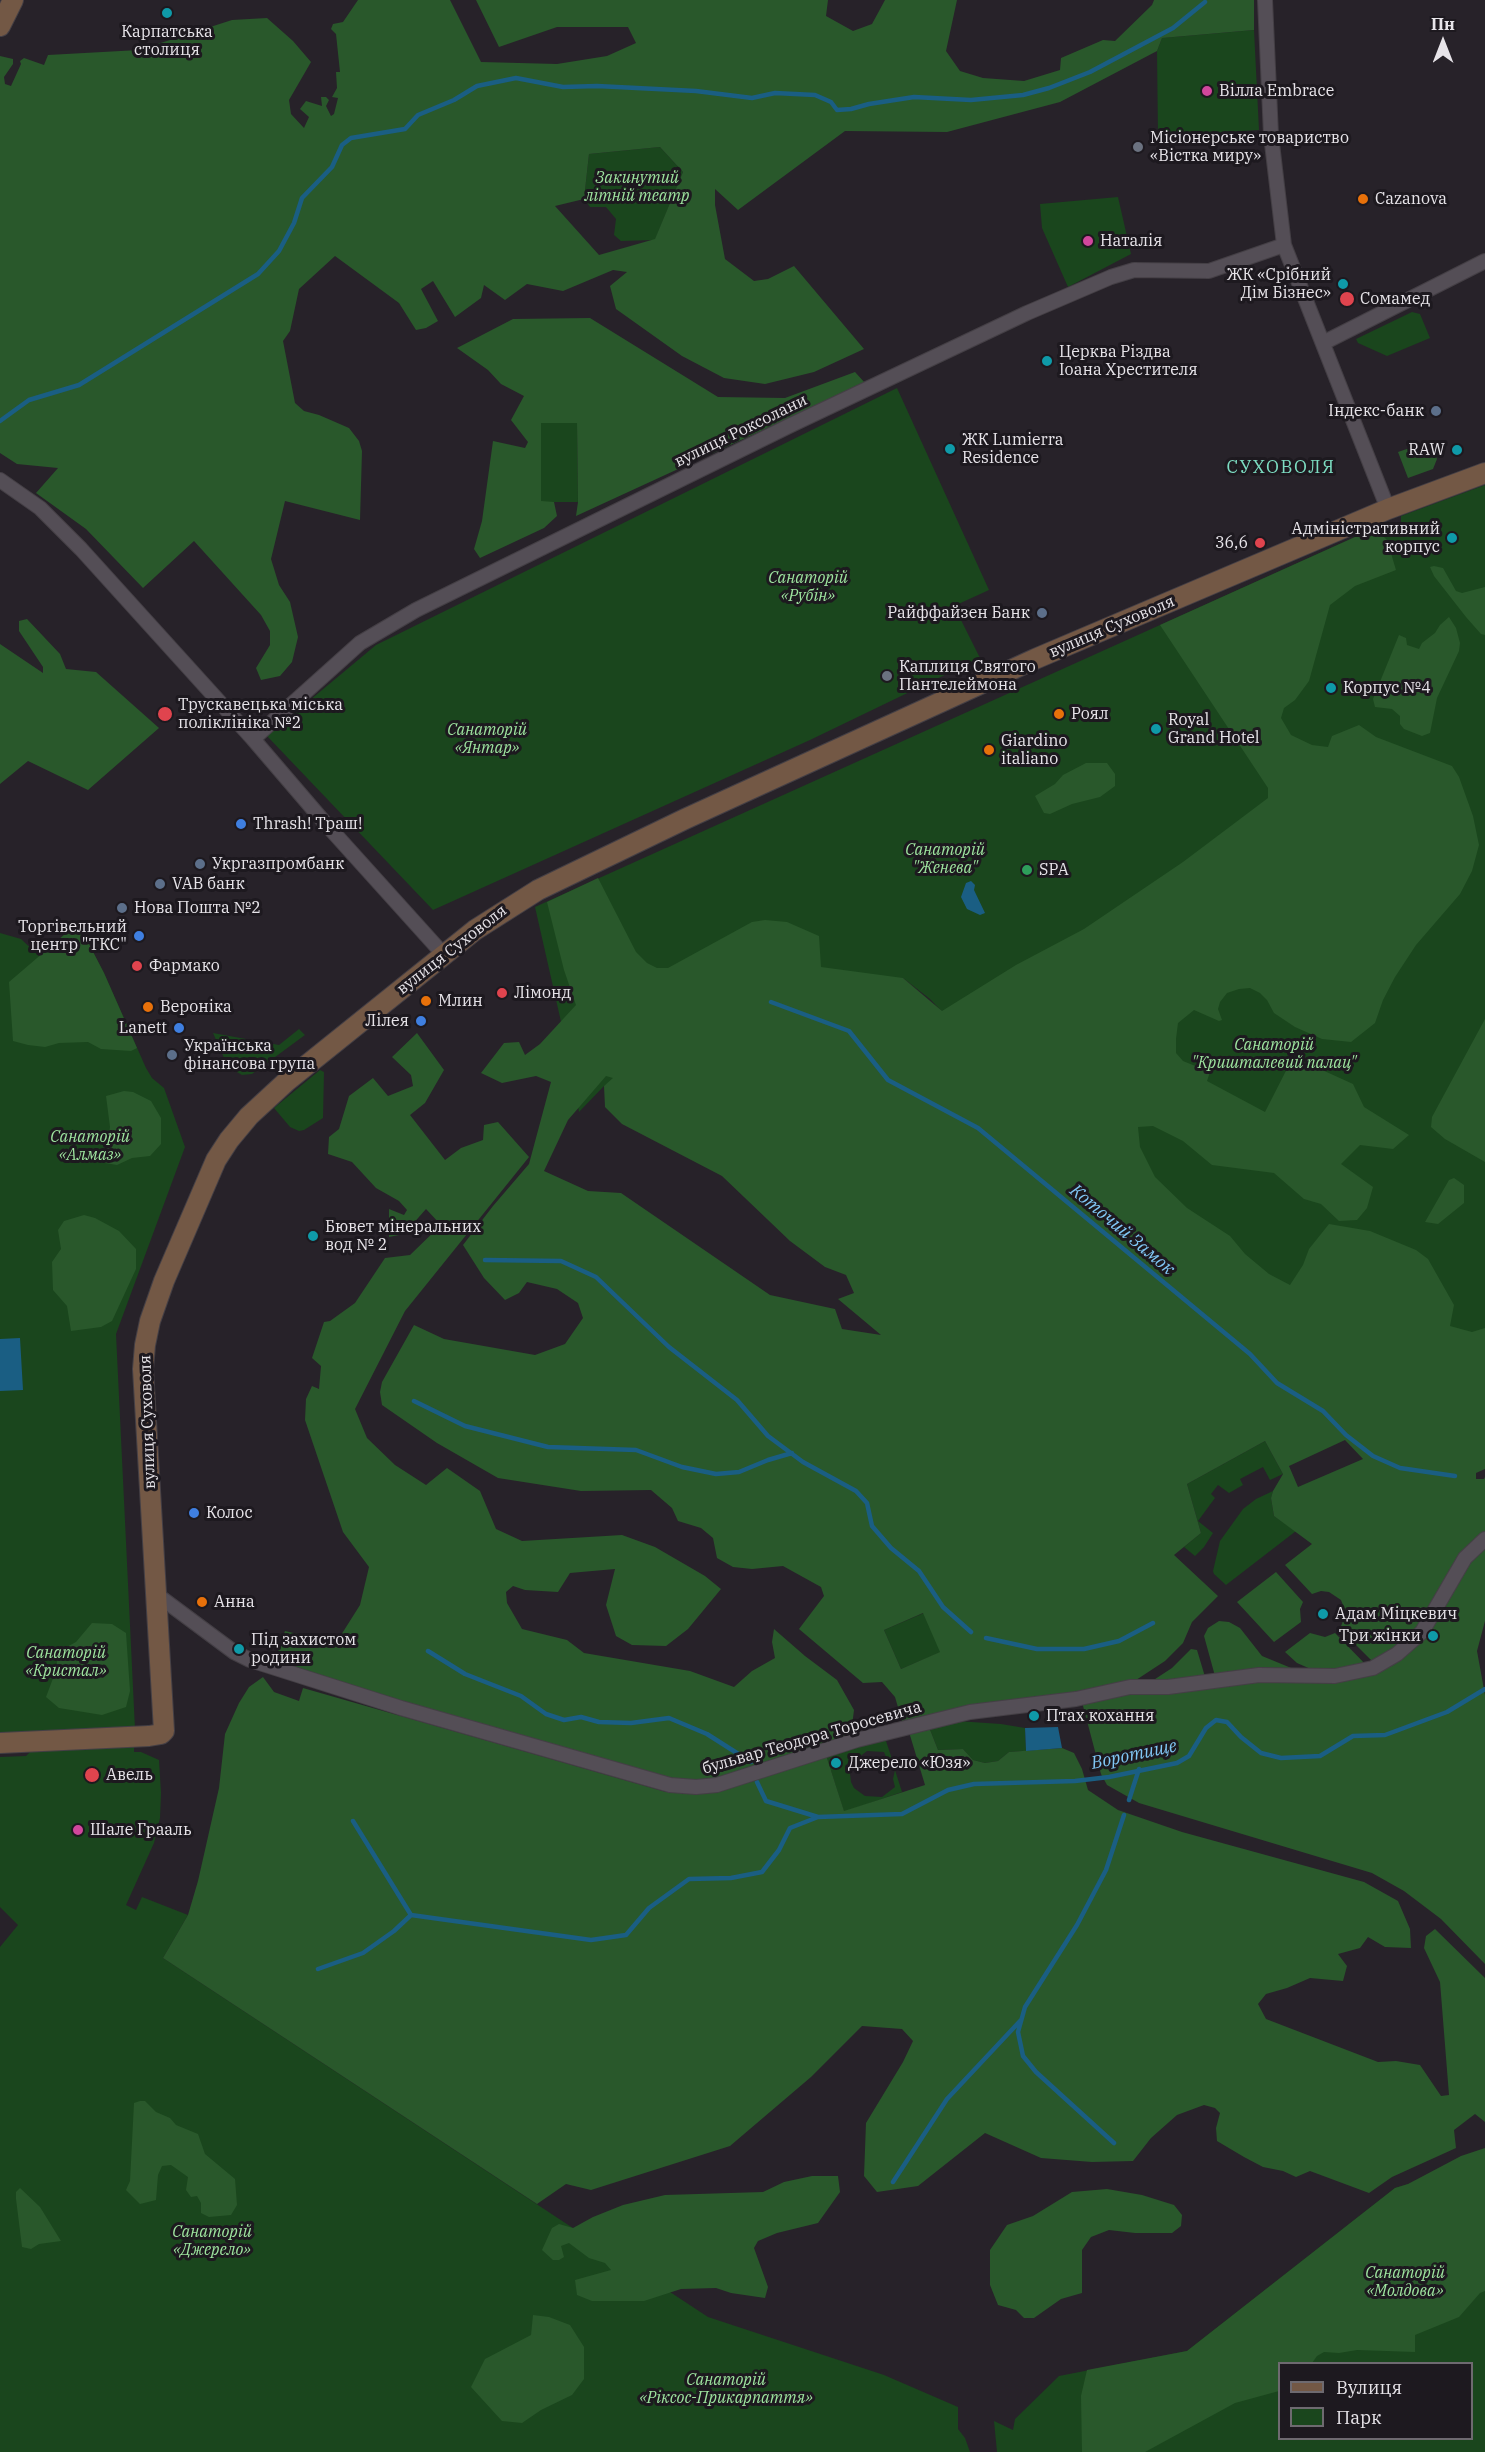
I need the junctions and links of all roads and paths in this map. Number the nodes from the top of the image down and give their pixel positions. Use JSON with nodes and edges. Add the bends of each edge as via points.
{"nodes":[{"id":1,"x":13,"y":0,"type":"edge"},
{"id":2,"x":1265,"y":0,"type":"edge"},
{"id":3,"x":0,"y":26,"type":"edge"},
{"id":4,"x":1284,"y":245,"type":"junction"},
{"id":5,"x":1485,"y":261,"type":"edge"},
{"id":6,"x":1323,"y":343,"type":"junction"},
{"id":7,"x":1485,"y":473,"type":"edge"},
{"id":8,"x":0,"y":480,"type":"edge"},
{"id":9,"x":1388,"y":509,"type":"junction"},
{"id":10,"x":254,"y":738,"type":"junction"},
{"id":11,"x":444,"y":955,"type":"junction"},
{"id":12,"x":1485,"y":1539,"type":"edge"},
{"id":13,"x":156,"y":1594,"type":"junction"},
{"id":14,"x":0,"y":1743,"type":"edge"}],
"edges":[{"from":1,"to":3,"type":"street"},
{"from":2,"to":4,"type":"street","via":[[1271,135]]},
{"from":4,"to":6,"type":"street"},
{"from":4,"to":10,"type":"street","name":"вулиця Роксолани","via":[[1209,271],[1134,270],[1111,277],[791,425],[416,610],[360,643]]},
{"from":5,"to":6,"type":"street"},
{"from":6,"to":9,"type":"street"},
{"from":7,"to":9,"type":"street","name":"вулиця Суховоля"},
{"from":8,"to":10,"type":"street","via":[[40,508],[81,549]]},
{"from":9,"to":11,"type":"street","name":"вулиця Суховоля","via":[[1035,659],[674,824],[516,901]]},
{"from":10,"to":11,"type":"street"},
{"from":11,"to":13,"type":"street","name":"вулиця Суховоля","via":[[249,1116],[208,1176],[164,1281],[145,1345],[143,1369]]},
{"from":12,"to":13,"type":"street","name":"бульвар Теодора Торосевича","via":[[1465,1558],[1422,1632],[1374,1668],[1335,1676],[1259,1675],[1168,1687],[1130,1687],[1076,1699],[970,1712],[847,1743],[717,1785],[696,1787],[670,1785],[250,1660]]},
{"from":13,"to":14,"type":"street","name":"вулиця Суховоля","via":[[164,1731],[161,1734]]}]}
